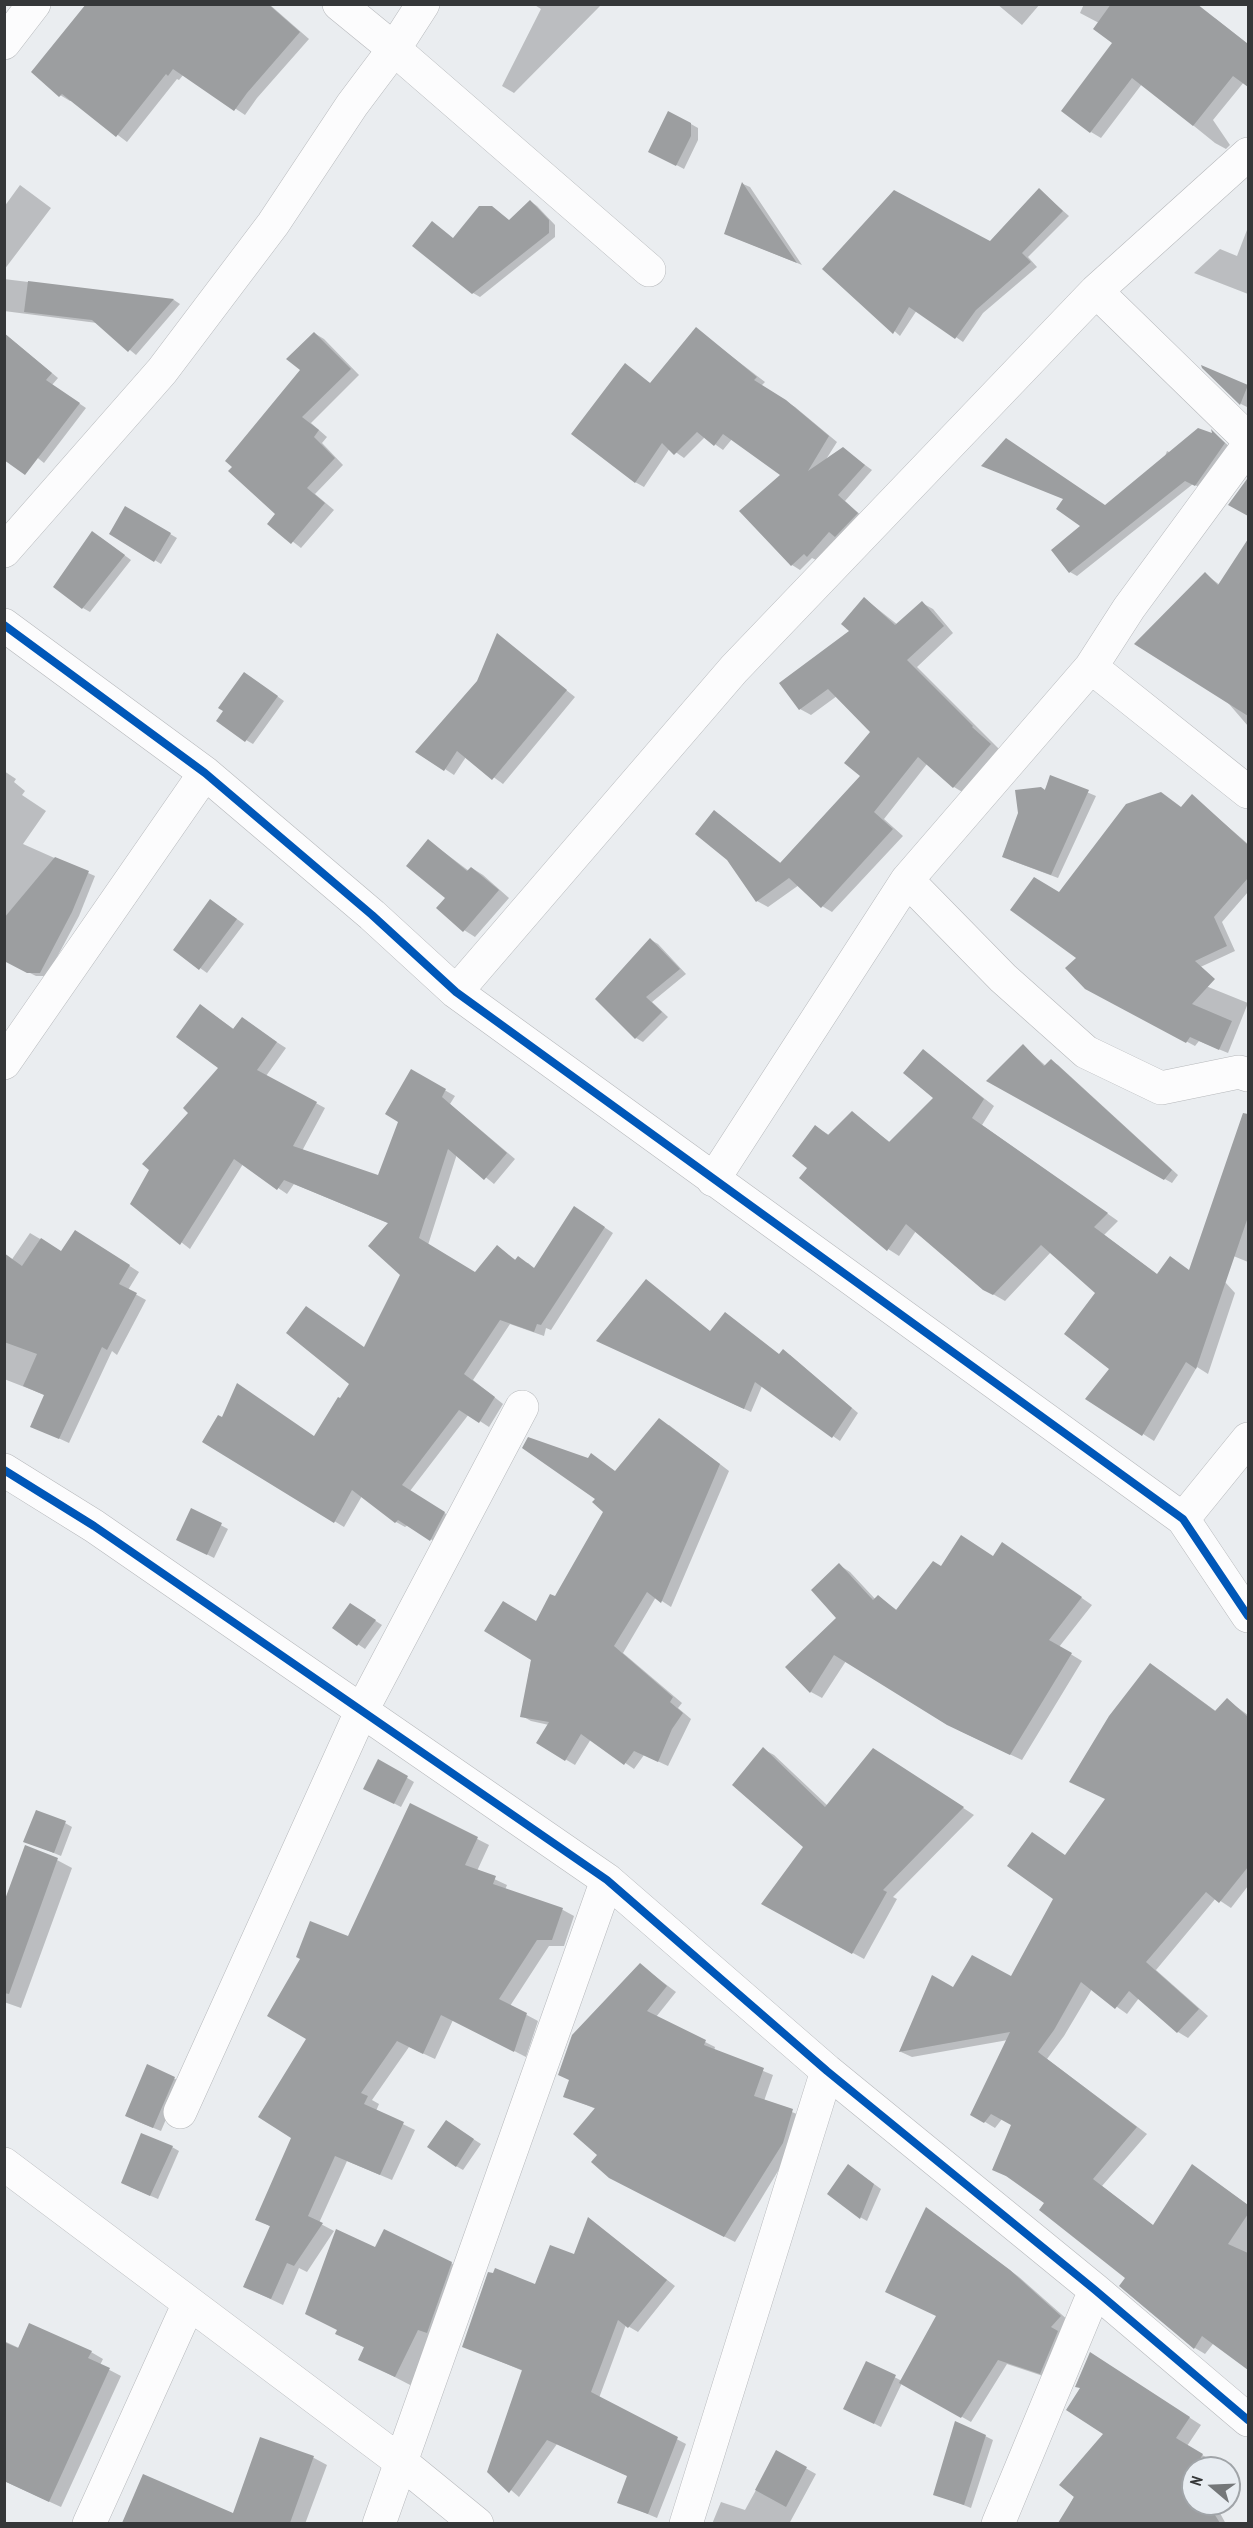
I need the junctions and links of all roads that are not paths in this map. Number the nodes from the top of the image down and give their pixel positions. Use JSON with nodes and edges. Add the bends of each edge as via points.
{"nodes":[{"id":1,"x":34,"y":4,"type":"edge"},
{"id":2,"x":339,"y":4,"type":"edge"},
{"id":3,"x":423,"y":4,"type":"edge"},
{"id":4,"x":4,"y":43,"type":"edge"},
{"id":5,"x":394,"y":49,"type":"junction"},
{"id":6,"x":1248,"y":154,"type":"edge"},
{"id":7,"x":649,"y":270,"type":"dead end"},
{"id":8,"x":1096,"y":291,"type":"junction"},
{"id":9,"x":1248,"y":440,"type":"edge"},
{"id":10,"x":1248,"y":446,"type":"edge"},
{"id":11,"x":4,"y":551,"type":"edge"},
{"id":12,"x":4,"y":625,"type":"edge"},
{"id":13,"x":1091,"y":667,"type":"junction"},
{"id":14,"x":205,"y":773,"type":"junction"},
{"id":15,"x":1248,"y":792,"type":"edge"},
{"id":16,"x":907,"y":880,"type":"junction"},
{"id":17,"x":456,"y":992,"type":"junction"},
{"id":18,"x":4,"y":1063,"type":"edge"},
{"id":19,"x":1248,"y":1075,"type":"edge"},
{"id":20,"x":713,"y":1180,"type":"junction"},
{"id":21,"x":522,"y":1407,"type":"dead end"},
{"id":22,"x":1248,"y":1439,"type":"edge"},
{"id":23,"x":4,"y":1470,"type":"edge"},
{"id":24,"x":1183,"y":1519,"type":"junction"},
{"id":25,"x":1248,"y":1616,"type":"edge"},
{"id":26,"x":361,"y":1712,"type":"junction"},
{"id":27,"x":608,"y":1880,"type":"junction"},
{"id":28,"x":827,"y":2071,"type":"junction"},
{"id":29,"x":180,"y":2112,"type":"dead end"},
{"id":30,"x":4,"y":2164,"type":"edge"},
{"id":31,"x":1095,"y":2290,"type":"junction"},
{"id":32,"x":189,"y":2303,"type":"junction"},
{"id":33,"x":1248,"y":2420,"type":"edge"},
{"id":34,"x":401,"y":2462,"type":"junction"},
{"id":35,"x":89,"y":2523,"type":"edge"},
{"id":36,"x":379,"y":2523,"type":"edge"},
{"id":37,"x":477,"y":2523,"type":"edge"},
{"id":38,"x":686,"y":2523,"type":"edge"},
{"id":39,"x":998,"y":2523,"type":"edge"}],
"edges":[{"from":1,"to":4,"type":"street"},
{"from":2,"to":5,"type":"street"},
{"from":3,"to":5,"type":"street"},
{"from":5,"to":7,"type":"street"},
{"from":5,"to":11,"type":"street","via":[[273,224],[162,371]]},
{"from":6,"to":8,"type":"street"},
{"from":8,"to":9,"type":"street"},
{"from":8,"to":17,"type":"street","via":[[734,669]]},
{"from":10,"to":13,"type":"street","via":[[1129,608]]},
{"from":12,"to":14,"type":"street"},
{"from":13,"to":15,"type":"street"},
{"from":13,"to":16,"type":"street"},
{"from":14,"to":17,"type":"street"},
{"from":14,"to":18,"type":"street"},
{"from":16,"to":19,"type":"street","via":[[1003,978],[1086,1052],[1161,1088],[1239,1072]]},
{"from":16,"to":20,"type":"street"},
{"from":17,"to":20,"type":"street"},
{"from":20,"to":24,"type":"street"},
{"from":21,"to":26,"type":"street"},
{"from":22,"to":24,"type":"street"},
{"from":23,"to":26,"type":"street","via":[[94,1526]]},
{"from":24,"to":25,"type":"street"},
{"from":26,"to":27,"type":"street"},
{"from":26,"to":29,"type":"street"},
{"from":27,"to":28,"type":"street"},
{"from":27,"to":34,"type":"street"},
{"from":28,"to":31,"type":"street"},
{"from":28,"to":38,"type":"street"},
{"from":30,"to":32,"type":"street"},
{"from":31,"to":33,"type":"street"},
{"from":31,"to":39,"type":"street"},
{"from":32,"to":34,"type":"street"},
{"from":32,"to":35,"type":"street"},
{"from":34,"to":36,"type":"street"},
{"from":34,"to":37,"type":"street"}]}
